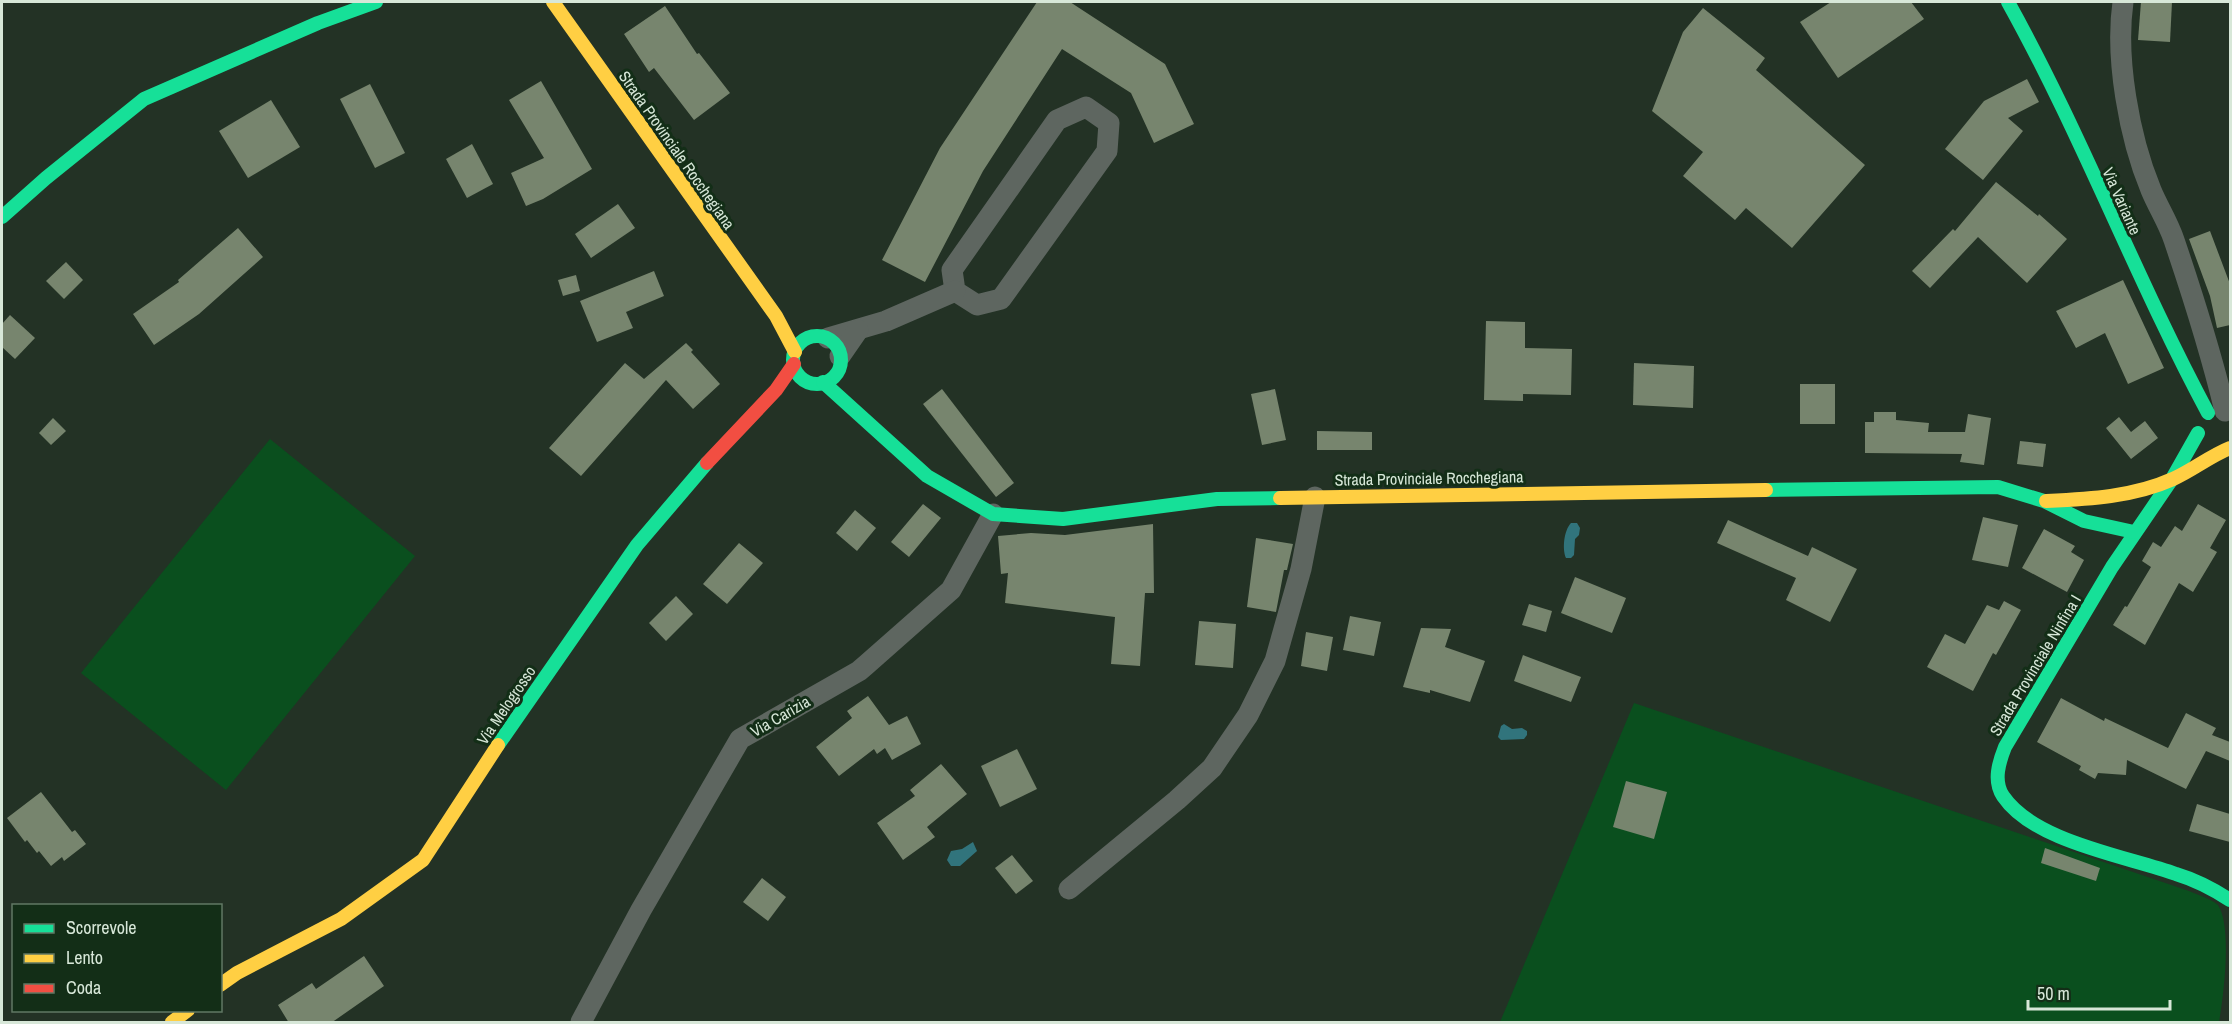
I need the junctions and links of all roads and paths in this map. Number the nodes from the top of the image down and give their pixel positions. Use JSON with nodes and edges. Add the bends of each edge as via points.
{"nodes":[{"id":1,"x":376,"y":2,"type":"edge"},
{"id":2,"x":553,"y":2,"type":"edge"},
{"id":3,"x":2008,"y":2,"type":"edge"},
{"id":4,"x":2123,"y":2,"type":"edge"},
{"id":5,"x":2,"y":217,"type":"edge"},
{"id":6,"x":955,"y":291,"type":"junction"},
{"id":7,"x":776,"y":316,"type":"junction"},
{"id":8,"x":858,"y":330,"type":"junction"},
{"id":9,"x":817,"y":338,"type":"junction"},
{"id":10,"x":794,"y":358,"type":"junction"},
{"id":11,"x":838,"y":364,"type":"junction"},
{"id":12,"x":806,"y":381,"type":"junction"},
{"id":13,"x":823,"y":382,"type":"junction"},
{"id":14,"x":776,"y":390,"type":"junction"},
{"id":15,"x":852,"y":407,"type":"junction"},
{"id":16,"x":2221,"y":412,"type":"edge"},
{"id":17,"x":2198,"y":433,"type":"junction"},
{"id":18,"x":2225,"y":450,"type":"edge"},
{"id":19,"x":2172,"y":479,"type":"junction"},
{"id":20,"x":1315,"y":497,"type":"junction"},
{"id":21,"x":2094,"y":499,"type":"junction"},
{"id":22,"x":2044,"y":501,"type":"junction"},
{"id":23,"x":993,"y":514,"type":"junction"},
{"id":24,"x":2084,"y":521,"type":"junction"},
{"id":25,"x":2134,"y":532,"type":"junction"},
{"id":26,"x":2095,"y":539,"type":"dead end"},
{"id":27,"x":1069,"y":890,"type":"dead end"},
{"id":28,"x":2230,"y":900,"type":"edge"},
{"id":29,"x":222,"y":984,"type":"edge"},
{"id":30,"x":187,"y":1012,"type":"edge"},
{"id":31,"x":172,"y":1023,"type":"edge"},
{"id":32,"x":581,"y":1023,"type":"edge"}],
"edges":[{"from":1,"to":5,"type":"main road","via":[[144,99]]},
{"from":2,"to":7,"type":"main road","name":"Strada Provinciale Rocchegiana"},
{"from":3,"to":16,"type":"main road","name":"Via Variante","via":[[2055,89],[2125,248],[2188,376]]},
{"from":4,"to":16,"type":"street","via":[[2122,77],[2135,138],[2150,189],[2173,237],[2214,367]]},
{"from":6,"to":6,"type":"street","via":[[977,305],[1001,298],[1107,151],[1109,123],[1086,106],[1057,120],[952,270]]},
{"from":6,"to":8,"type":"street"},
{"from":7,"to":9,"type":"main road","name":"Strada Provinciale Rocchegiana"},
{"from":7,"to":10,"type":"main road","name":"Strada Provinciale Rocchegiana"},
{"from":8,"to":9,"type":"street"},
{"from":8,"to":11,"type":"street"},
{"from":9,"to":10,"type":"main road","via":[[801,342]]},
{"from":9,"to":11,"type":"main road","via":[[836,346]]},
{"from":10,"to":12,"type":"main road","via":[[800,376]]},
{"from":10,"to":14,"type":"main road","name":"Via Melogrosso"},
{"from":11,"to":13,"type":"main road"},
{"from":11,"to":15,"type":"main road","name":"Strada Provinciale Rocchegiana"},
{"from":12,"to":13,"type":"main road"},
{"from":12,"to":14,"type":"main road","name":"Via Melogrosso"},
{"from":13,"to":15,"type":"main road","name":"Strada Provinciale Rocchegiana"},
{"from":14,"to":29,"type":"main road","name":"Via Melogrosso","via":[[638,545],[524,705],[423,861],[341,919]]},
{"from":15,"to":23,"type":"main road","name":"Strada Provinciale Rocchegiana","via":[[927,476]]},
{"from":16,"to":17,"type":"main road","name":"Strada Provinciale Ninfina I","via":[[2200,421]]},
{"from":17,"to":18,"type":"main road","via":[[2207,448]]},
{"from":17,"to":19,"type":"main road","name":"Strada Provinciale Ninfina I"},
{"from":18,"to":19,"type":"main road"},
{"from":19,"to":21,"type":"main road","name":"Strada Provinciale Rocchegiana"},
{"from":19,"to":25,"type":"main road","name":"Strada Provinciale Ninfina I"},
{"from":20,"to":22,"type":"main road","name":"Strada Provinciale Rocchegiana","via":[[1998,487]]},
{"from":20,"to":23,"type":"main road","name":"Strada Provinciale Rocchegiana","via":[[1217,499],[1063,519]]},
{"from":20,"to":27,"type":"street","via":[[1301,569],[1275,661],[1248,715],[1212,768]]},
{"from":21,"to":22,"type":"main road","name":"Strada Provinciale Rocchegiana"},
{"from":21,"to":25,"type":"main road","via":[[2118,512]]},
{"from":22,"to":24,"type":"main road","name":"Strada Provinciale Rocchegiana"},
{"from":23,"to":32,"type":"street","name":"Via Carizia","via":[[951,590],[859,671],[741,739],[641,910]]},
{"from":24,"to":25,"type":"main road","name":"Strada Provinciale Rocchegiana"},
{"from":24,"to":26,"type":"main road"},
{"from":25,"to":28,"type":"main road","name":"Strada Provinciale Ninfina I","via":[[2109,562],[2005,747],[1998,773],[2002,794],[2019,814],[2053,833],[2210,887]]},
{"from":30,"to":31,"type":"main road"}]}
